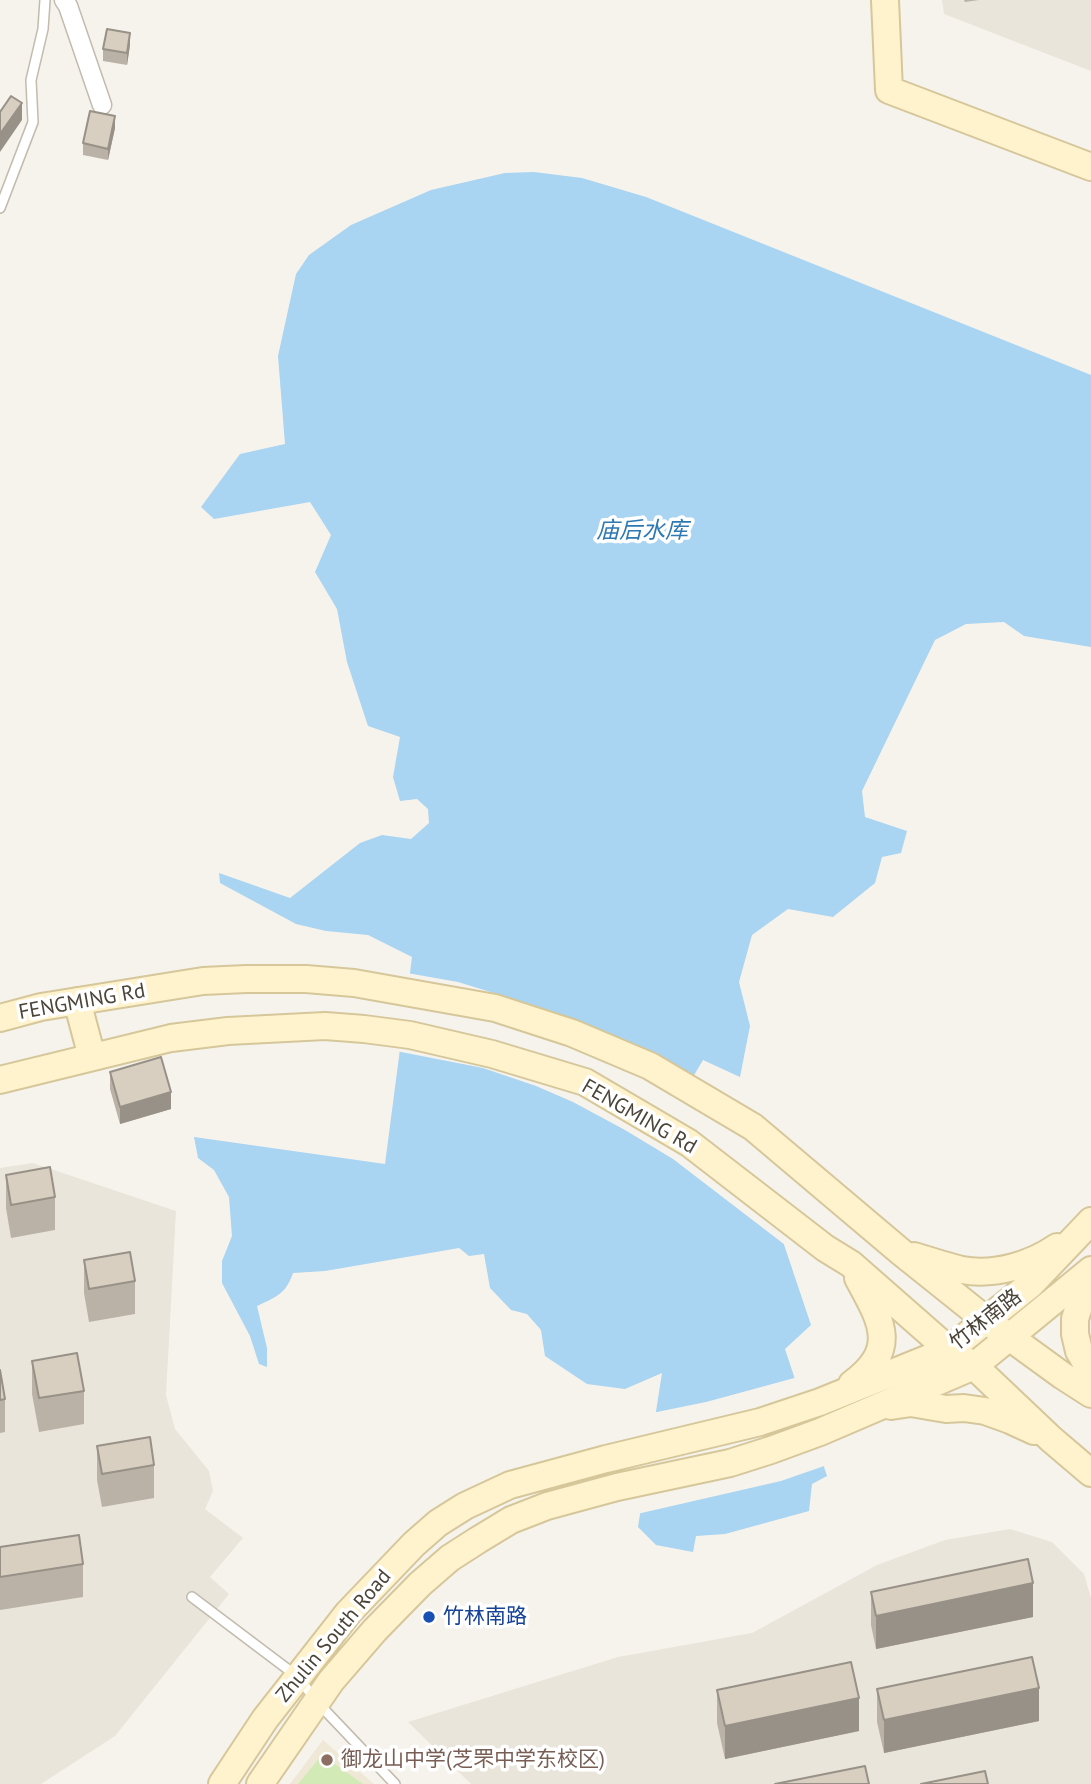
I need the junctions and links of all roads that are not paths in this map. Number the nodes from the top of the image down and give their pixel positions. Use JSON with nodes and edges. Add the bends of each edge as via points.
{"nodes":[{"id":1,"x":45,"y":0,"type":"edge"},
{"id":2,"x":64,"y":0,"type":"edge"},
{"id":3,"x":885,"y":0,"type":"edge"},
{"id":4,"x":102,"y":105,"type":"dead end"},
{"id":5,"x":1091,"y":167,"type":"edge"},
{"id":6,"x":0,"y":208,"type":"edge"},
{"id":7,"x":78,"y":1002,"type":"junction"},
{"id":8,"x":0,"y":1018,"type":"edge"},
{"id":9,"x":92,"y":1057,"type":"junction"},
{"id":10,"x":0,"y":1080,"type":"edge"},
{"id":11,"x":1087,"y":1226,"type":"edge"},
{"id":12,"x":901,"y":1252,"type":"junction"},
{"id":13,"x":851,"y":1264,"type":"junction"},
{"id":14,"x":1091,"y":1270,"type":"edge"},
{"id":15,"x":1091,"y":1278,"type":"edge"},
{"id":16,"x":986,"y":1320,"type":"junction"},
{"id":17,"x":1010,"y":1338,"type":"junction"},
{"id":18,"x":949,"y":1350,"type":"junction"},
{"id":19,"x":974,"y":1366,"type":"junction"},
{"id":20,"x":1091,"y":1371,"type":"edge"},
{"id":21,"x":1091,"y":1394,"type":"edge"},
{"id":22,"x":831,"y":1397,"type":"junction"},
{"id":23,"x":874,"y":1409,"type":"junction"},
{"id":24,"x":820,"y":1432,"type":"joint"},
{"id":25,"x":1051,"y":1439,"type":"junction"},
{"id":26,"x":1091,"y":1473,"type":"edge"},
{"id":27,"x":465,"y":1506,"type":"joint"},
{"id":28,"x":192,"y":1597,"type":"dead end"},
{"id":29,"x":298,"y":1677,"type":"junction"},
{"id":30,"x":317,"y":1702,"type":"junction"},
{"id":31,"x":222,"y":1784,"type":"edge"},
{"id":32,"x":260,"y":1784,"type":"edge"},
{"id":33,"x":395,"y":1784,"type":"edge"}],
"edges":[{"from":1,"to":6,"type":"lane","via":[[31,80],[33,122]]},
{"from":2,"to":4,"type":"street"},
{"from":3,"to":5,"type":"main road","via":[[888,90]]},
{"from":7,"to":8,"type":"main road","name":"FENGMING Rd"},
{"from":7,"to":9,"type":"main road"},
{"from":7,"to":12,"type":"main road","name":"FENGMING Rd","via":[[202,981],[306,979],[387,988],[495,1009],[572,1033],[650,1066],[752,1127]]},
{"from":9,"to":10,"type":"main road","name":"FENGMING Rd"},
{"from":9,"to":13,"type":"main road","name":"FENGMING Rd","via":[[228,1031],[325,1026],[410,1035],[492,1054],[585,1082],[689,1143]]},
{"from":11,"to":12,"type":"main road","via":[[1050,1252],[1022,1264],[986,1271],[961,1269]]},
{"from":11,"to":16,"type":"main road","name":"竹林南路","via":[[1031,1284]]},
{"from":12,"to":16,"type":"main road","name":"FENGMING Rd"},
{"from":13,"to":18,"type":"main road","name":"FENGMING Rd"},
{"from":13,"to":22,"type":"main road","via":[[883,1336],[875,1363]]},
{"from":14,"to":17,"type":"main road","name":"竹林南路"},
{"from":15,"to":20,"type":"main road","via":[[1075,1319],[1075,1334]]},
{"from":16,"to":17,"type":"main road","name":"FENGMING Rd"},
{"from":16,"to":18,"type":"main road","name":"竹林南路"},
{"from":17,"to":19,"type":"main road","name":"竹林南路"},
{"from":17,"to":21,"type":"main road","name":"FENGMING Rd"},
{"from":18,"to":19,"type":"main road","name":"FENGMING Rd"},
{"from":18,"to":22,"type":"main road","name":"竹林南路"},
{"from":19,"to":23,"type":"main road","name":"竹林南路"},
{"from":19,"to":25,"type":"main road","name":"FENGMING Rd"},
{"from":22,"to":27,"type":"main road","name":"竹林南路","via":[[760,1422],[510,1485]]},
{"from":23,"to":24,"type":"main road","name":"竹林南路"},
{"from":23,"to":25,"type":"main road","via":[[911,1404],[985,1411]]},
{"from":24,"to":30,"type":"main road","name":"Zhulin South Road","via":[[730,1463],[617,1487],[511,1520],[450,1558],[420,1584],[375,1630]]},
{"from":25,"to":26,"type":"main road","name":"FENGMING Rd"},
{"from":27,"to":29,"type":"main road","name":"Zhulin South Road","via":[[414,1544],[348,1613]]},
{"from":28,"to":29,"type":"lane"},
{"from":29,"to":30,"type":"lane"},
{"from":29,"to":31,"type":"main road","name":"Zhulin South Road"},
{"from":30,"to":32,"type":"main road","name":"Zhulin South Road"},
{"from":30,"to":33,"type":"lane"}]}
